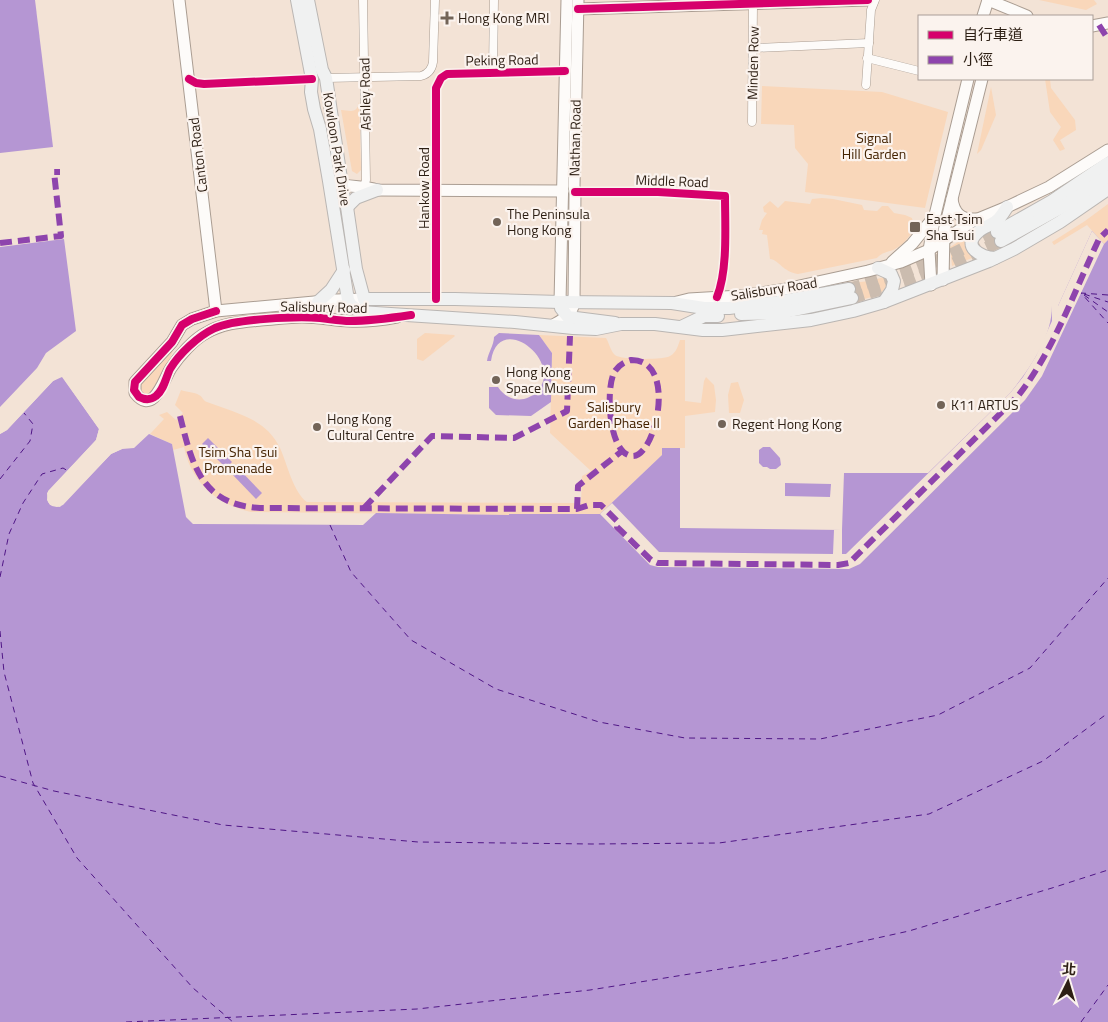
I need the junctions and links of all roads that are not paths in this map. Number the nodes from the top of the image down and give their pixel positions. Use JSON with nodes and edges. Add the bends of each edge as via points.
{"nodes":[{"id":1,"x":179,"y":0,"type":"edge"},
{"id":2,"x":297,"y":0,"type":"edge"},
{"id":3,"x":308,"y":0,"type":"edge"},
{"id":4,"x":363,"y":0,"type":"edge"},
{"id":5,"x":435,"y":0,"type":"edge"},
{"id":6,"x":494,"y":0,"type":"edge"},
{"id":7,"x":567,"y":0,"type":"edge"},
{"id":8,"x":868,"y":0,"type":"edge"},
{"id":9,"x":875,"y":0,"type":"edge"},
{"id":10,"x":988,"y":0,"type":"edge"},
{"id":11,"x":675,"y":3,"type":"edge"},
{"id":12,"x":578,"y":4,"type":"edge"},
{"id":13,"x":753,"y":4,"type":"junction"},
{"id":14,"x":1001,"y":7,"type":"edge"},
{"id":15,"x":983,"y":15,"type":"edge"},
{"id":16,"x":1024,"y":15,"type":"edge"},
{"id":17,"x":1108,"y":22,"type":"edge"},
{"id":18,"x":1093,"y":26,"type":"edge"},
{"id":19,"x":869,"y":43,"type":"junction"},
{"id":20,"x":754,"y":48,"type":"junction"},
{"id":21,"x":867,"y":58,"type":"junction"},
{"id":22,"x":565,"y":71,"type":"junction"},
{"id":23,"x":918,"y":71,"type":"edge"},
{"id":24,"x":493,"y":72,"type":"junction"},
{"id":25,"x":365,"y":77,"type":"junction"},
{"id":26,"x":189,"y":78,"type":"junction"},
{"id":27,"x":326,"y":78,"type":"junction"},
{"id":28,"x":441,"y":78,"type":"joint"},
{"id":29,"x":312,"y":79,"type":"junction"},
{"id":30,"x":968,"y":80,"type":"edge"},
{"id":31,"x":982,"y":80,"type":"edge"},
{"id":32,"x":866,"y":85,"type":"dead end"},
{"id":33,"x":752,"y":122,"type":"dead end"},
{"id":34,"x":320,"y":129,"type":"junction"},
{"id":35,"x":1108,"y":150,"type":"edge"},
{"id":36,"x":1108,"y":163,"type":"edge"},
{"id":37,"x":1108,"y":176,"type":"edge"},
{"id":38,"x":329,"y":181,"type":"junction"},
{"id":39,"x":342,"y":186,"type":"junction"},
{"id":40,"x":370,"y":188,"type":"junction"},
{"id":41,"x":1108,"y":188,"type":"edge"},
{"id":42,"x":436,"y":189,"type":"junction"},
{"id":43,"x":562,"y":191,"type":"junction"},
{"id":44,"x":575,"y":192,"type":"junction"},
{"id":45,"x":952,"y":195,"type":"junction"},
{"id":46,"x":347,"y":207,"type":"junction"},
{"id":47,"x":1007,"y":207,"type":"junction"},
{"id":48,"x":935,"y":215,"type":"junction"},
{"id":49,"x":980,"y":218,"type":"junction"},
{"id":50,"x":942,"y":241,"type":"junction"},
{"id":51,"x":929,"y":250,"type":"junction"},
{"id":52,"x":996,"y":258,"type":"junction"},
{"id":53,"x":883,"y":266,"type":"junction"},
{"id":54,"x":344,"y":270,"type":"junction"},
{"id":55,"x":943,"y":280,"type":"junction"},
{"id":56,"x":931,"y":284,"type":"junction"},
{"id":57,"x":717,"y":297,"type":"junction"},
{"id":58,"x":364,"y":299,"type":"junction"},
{"id":59,"x":436,"y":299,"type":"junction"},
{"id":60,"x":348,"y":300,"type":"junction"},
{"id":61,"x":318,"y":302,"type":"junction"},
{"id":62,"x":560,"y":302,"type":"junction"},
{"id":63,"x":884,"y":302,"type":"junction"},
{"id":64,"x":574,"y":303,"type":"junction"},
{"id":65,"x":672,"y":303,"type":"junction"},
{"id":66,"x":216,"y":311,"type":"junction"},
{"id":67,"x":411,"y":315,"type":"junction"},
{"id":68,"x":568,"y":318,"type":"junction"},
{"id":69,"x":621,"y":324,"type":"junction"},
{"id":70,"x":553,"y":325,"type":"junction"},
{"id":71,"x":681,"y":327,"type":"junction"}],
"edges":[{"from":1,"to":26,"type":"main road","name":"Canton Road"},
{"from":2,"to":29,"type":"main road","name":"Kowloon Park Drive"},
{"from":3,"to":27,"type":"main road","name":"Kowloon Park Drive"},
{"from":4,"to":25,"type":"street","name":"Ashley Road"},
{"from":5,"to":25,"type":"street","via":[[431,70],[421,76]]},
{"from":6,"to":24,"type":"street"},
{"from":7,"to":22,"type":"main road","name":"Nathan Road"},
{"from":8,"to":13,"type":"main road"},
{"from":9,"to":19,"type":"street","via":[[871,10]]},
{"from":10,"to":14,"type":"main road"},
{"from":10,"to":15,"type":"main road"},
{"from":11,"to":12,"type":"main road"},
{"from":11,"to":13,"type":"main road"},
{"from":12,"to":44,"type":"main road","name":"Nathan Road"},
{"from":13,"to":20,"type":"street","name":"Minden Row"},
{"from":14,"to":16,"type":"main road"},
{"from":17,"to":18,"type":"main road"},
{"from":19,"to":20,"type":"street"},
{"from":19,"to":21,"type":"street"},
{"from":20,"to":33,"type":"street","name":"Minden Row","via":[[755,112]]},
{"from":21,"to":23,"type":"street"},
{"from":21,"to":32,"type":"street"},
{"from":22,"to":24,"type":"street","name":"Peking Road"},
{"from":22,"to":43,"type":"main road","name":"Nathan Road"},
{"from":24,"to":28,"type":"street","name":"Peking Road","via":[[447,74]]},
{"from":25,"to":27,"type":"street"},
{"from":25,"to":40,"type":"street","name":"Ashley Road","via":[[366,180]]},
{"from":26,"to":29,"type":"street","via":[[204,84]]},
{"from":26,"to":66,"type":"main road","name":"Canton Road"},
{"from":27,"to":34,"type":"main road","via":[[320,92]]},
{"from":27,"to":39,"type":"main road","name":"Kowloon Park Drive"},
{"from":28,"to":42,"type":"street","name":"Hankow Road","via":[[436,88]]},
{"from":29,"to":34,"type":"main road","name":"Kowloon Park Drive"},
{"from":30,"to":48,"type":"main road"},
{"from":31,"to":45,"type":"main road"},
{"from":34,"to":38,"type":"main road","name":"Kowloon Park Drive"},
{"from":35,"to":47,"type":"main road","name":"Salisbury Road","via":[[1057,182]]},
{"from":36,"to":37,"type":"main road","via":[[999,237],[1062,207]]},
{"from":38,"to":39,"type":"main road"},
{"from":38,"to":54,"type":"main road","name":"Kowloon Park Drive"},
{"from":39,"to":40,"type":"main road"},
{"from":39,"to":46,"type":"main road","name":"Kowloon Park Drive"},
{"from":40,"to":42,"type":"main road"},
{"from":40,"to":46,"type":"main road"},
{"from":41,"to":52,"type":"main road","name":"Salisbury Road","via":[[1060,222]]},
{"from":42,"to":43,"type":"main road"},
{"from":42,"to":59,"type":"street","name":"Hankow Road"},
{"from":43,"to":62,"type":"main road","name":"Nathan Road"},
{"from":44,"to":57,"type":"street","name":"Middle Road","via":[[725,196],[723,270]]},
{"from":44,"to":64,"type":"main road","name":"Nathan Road"},
{"from":45,"to":49,"type":"main road","via":[[955,211],[960,216]]},
{"from":45,"to":50,"type":"main road"},
{"from":46,"to":58,"type":"main road","name":"Kowloon Park Drive"},
{"from":47,"to":49,"type":"main road","name":"Salisbury Road"},
{"from":47,"to":52,"type":"main road","via":[[996,222],[984,227],[973,238],[973,247],[979,255]]},
{"from":48,"to":51,"type":"main road"},
{"from":48,"to":53,"type":"main road","via":[[912,244]]},
{"from":49,"to":50,"type":"main road","name":"Salisbury Road"},
{"from":50,"to":51,"type":"main road","name":"Salisbury Road"},
{"from":50,"to":55,"type":"main road"},
{"from":51,"to":53,"type":"main road","name":"Salisbury Road"},
{"from":51,"to":56,"type":"main road"},
{"from":52,"to":55,"type":"main road","name":"Salisbury Road"},
{"from":53,"to":57,"type":"main road","name":"Salisbury Road","via":[[781,290]]},
{"from":53,"to":63,"type":"main road","via":[[894,281]]},
{"from":54,"to":60,"type":"main road","name":"Kowloon Park Drive"},
{"from":54,"to":61,"type":"main road","via":[[331,290]]},
{"from":55,"to":56,"type":"main road","name":"Salisbury Road"},
{"from":56,"to":63,"type":"main road","name":"Salisbury Road"},
{"from":57,"to":65,"type":"main road","name":"Salisbury Road"},
{"from":58,"to":59,"type":"main road","name":"Salisbury Road"},
{"from":58,"to":60,"type":"main road","name":"Salisbury Road"},
{"from":59,"to":62,"type":"main road","name":"Salisbury Road"},
{"from":60,"to":61,"type":"main road","name":"Salisbury Road"},
{"from":60,"to":67,"type":"main road","name":"Salisbury Road","via":[[360,312]]},
{"from":61,"to":66,"type":"main road","name":"Salisbury Road"},
{"from":62,"to":64,"type":"main road","name":"Salisbury Road"},
{"from":62,"to":68,"type":"main road"},
{"from":63,"to":71,"type":"main road","name":"Salisbury Road","via":[[779,325],[722,330]]},
{"from":64,"to":65,"type":"main road","name":"Salisbury Road"},
{"from":64,"to":68,"type":"main road","name":"Nathan Road"},
{"from":65,"to":71,"type":"main road","via":[[729,308],[850,294],[780,312],[704,316]]},
{"from":66,"to":67,"type":"main road","name":"Salisbury Road","via":[[182,325],[172,342],[135,382],[134,390],[139,397],[148,400],[156,396],[171,368],[192,343],[222,325],[302,317],[348,321]]},
{"from":67,"to":70,"type":"main road","name":"Salisbury Road"},
{"from":68,"to":69,"type":"main road"},
{"from":68,"to":70,"type":"main road"},
{"from":69,"to":70,"type":"main road","name":"Salisbury Road","via":[[596,329]]},
{"from":69,"to":71,"type":"main road","name":"Salisbury Road"}]}
